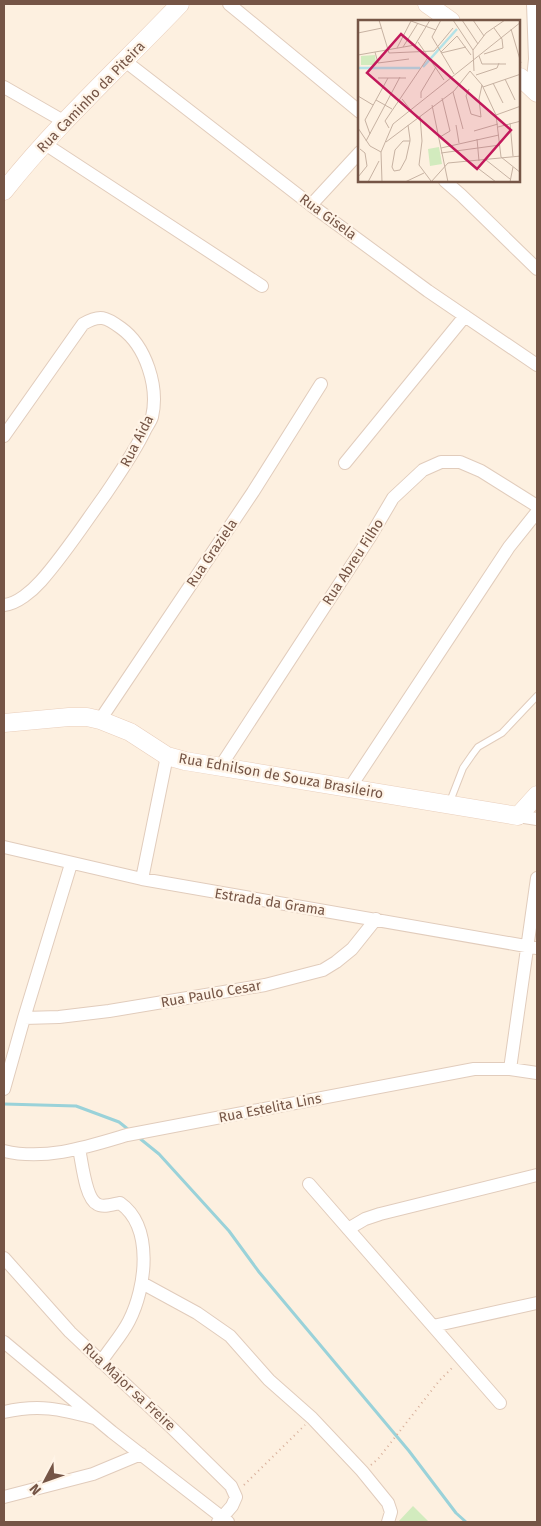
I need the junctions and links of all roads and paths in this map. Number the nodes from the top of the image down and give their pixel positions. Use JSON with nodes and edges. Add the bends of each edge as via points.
{"nodes":[{"id":1,"x":180,"y":4,"type":"edge"},
{"id":2,"x":229,"y":4,"type":"edge"},
{"id":3,"x":427,"y":4,"type":"edge"},
{"id":4,"x":533,"y":4,"type":"edge"},
{"id":5,"x":450,"y":20,"type":"edge"},
{"id":6,"x":125,"y":61,"type":"junction"},
{"id":7,"x":530,"y":86,"type":"edge"},
{"id":8,"x":4,"y":87,"type":"edge"},
{"id":9,"x":358,"y":110,"type":"edge"},
{"id":10,"x":66,"y":122,"type":"junction"},
{"id":11,"x":45,"y":144,"type":"junction"},
{"id":12,"x":358,"y":154,"type":"edge"},
{"id":13,"x":445,"y":182,"type":"edge"},
{"id":14,"x":4,"y":191,"type":"edge"},
{"id":15,"x":311,"y":205,"type":"junction"},
{"id":16,"x":537,"y":269,"type":"edge"},
{"id":17,"x":262,"y":286,"type":"dead end"},
{"id":18,"x":465,"y":316,"type":"junction"},
{"id":19,"x":537,"y":365,"type":"edge"},
{"id":20,"x":321,"y":384,"type":"dead end"},
{"id":21,"x":4,"y":436,"type":"edge"},
{"id":22,"x":345,"y":463,"type":"dead end"},
{"id":23,"x":537,"y":506,"type":"edge"},
{"id":24,"x":537,"y":512,"type":"edge"},
{"id":25,"x":4,"y":605,"type":"edge"},
{"id":26,"x":537,"y":696,"type":"edge"},
{"id":27,"x":100,"y":720,"type":"junction"},
{"id":28,"x":4,"y":723,"type":"edge"},
{"id":29,"x":167,"y":756,"type":"junction"},
{"id":30,"x":220,"y":767,"type":"junction"},
{"id":31,"x":349,"y":789,"type":"junction"},
{"id":32,"x":537,"y":795,"type":"edge"},
{"id":33,"x":449,"y":806,"type":"junction"},
{"id":34,"x":518,"y":816,"type":"junction"},
{"id":35,"x":537,"y":819,"type":"edge"},
{"id":36,"x":4,"y":847,"type":"edge"},
{"id":37,"x":71,"y":864,"type":"junction"},
{"id":38,"x":537,"y":878,"type":"edge"},
{"id":39,"x":142,"y":879,"type":"junction"},
{"id":40,"x":376,"y":919,"type":"junction"},
{"id":41,"x":532,"y":947,"type":"edge"},
{"id":42,"x":24,"y":1018,"type":"junction"},
{"id":43,"x":510,"y":1069,"type":"junction"},
{"id":44,"x":537,"y":1073,"type":"edge"},
{"id":45,"x":4,"y":1089,"type":"edge"},
{"id":46,"x":79,"y":1149,"type":"junction"},
{"id":47,"x":4,"y":1151,"type":"edge"},
{"id":48,"x":537,"y":1176,"type":"edge"},
{"id":49,"x":309,"y":1184,"type":"dead end"},
{"id":50,"x":348,"y":1229,"type":"junction"},
{"id":51,"x":4,"y":1258,"type":"edge"},
{"id":52,"x":142,"y":1283,"type":"junction"},
{"id":53,"x":537,"y":1303,"type":"edge"},
{"id":54,"x":433,"y":1326,"type":"junction"},
{"id":55,"x":4,"y":1342,"type":"edge"},
{"id":56,"x":462,"y":1359,"type":"junction"},
{"id":57,"x":101,"y":1362,"type":"junction"},
{"id":58,"x":500,"y":1403,"type":"dead end"},
{"id":59,"x":4,"y":1412,"type":"edge"},
{"id":60,"x":312,"y":1418,"type":"junction"},
{"id":61,"x":97,"y":1419,"type":"junction"},
{"id":62,"x":141,"y":1454,"type":"junction"},
{"id":63,"x":362,"y":1471,"type":"junction"},
{"id":64,"x":235,"y":1493,"type":"junction"},
{"id":65,"x":4,"y":1497,"type":"edge"},
{"id":66,"x":223,"y":1521,"type":"edge"},
{"id":67,"x":388,"y":1522,"type":"edge"}],
"edges":[{"from":1,"to":6,"type":"street","name":"Rua Caminho da Piteira"},
{"from":2,"to":9,"type":"street"},
{"from":3,"to":5,"type":"street"},
{"from":4,"to":7,"type":"street","via":[[535,58]]},
{"from":6,"to":10,"type":"street","name":"Rua Caminho da Piteira"},
{"from":6,"to":15,"type":"street","name":"Rua Gisela"},
{"from":8,"to":10,"type":"street"},
{"from":10,"to":11,"type":"street","name":"Rua Caminho da Piteira"},
{"from":11,"to":14,"type":"street","name":"Rua Caminho da Piteira"},
{"from":11,"to":17,"type":"street"},
{"from":12,"to":15,"type":"street"},
{"from":13,"to":16,"type":"street"},
{"from":15,"to":18,"type":"street","name":"Rua Gisela"},
{"from":18,"to":19,"type":"street","name":"Rua Gisela"},
{"from":18,"to":22,"type":"street"},
{"from":20,"to":27,"type":"street","name":"Rua Graziela","via":[[253,492]]},
{"from":21,"to":25,"type":"street","name":"Rua Aida","via":[[83,324],[99,318],[108,319],[125,331],[140,348],[152,378],[152,417],[129,461],[40,582]]},
{"from":23,"to":30,"type":"street","name":"Rua Abreu Filho","via":[[482,471],[460,462],[442,462],[423,470],[393,498]]},
{"from":24,"to":31,"type":"street","via":[[509,547]]},
{"from":26,"to":33,"type":"lane","via":[[502,733],[478,747],[463,768]]},
{"from":27,"to":28,"type":"street","name":"Rua Ednilson de Souza Brasileiro","via":[[69,716]]},
{"from":27,"to":29,"type":"street","name":"Rua Ednilson de Souza Brasileiro","via":[[130,732]]},
{"from":29,"to":30,"type":"street","name":"Rua Ednilson de Souza Brasileiro"},
{"from":29,"to":39,"type":"street"},
{"from":30,"to":31,"type":"street","name":"Rua Ednilson de Souza Brasileiro"},
{"from":31,"to":33,"type":"street","name":"Rua Ednilson de Souza Brasileiro"},
{"from":32,"to":34,"type":"street"},
{"from":33,"to":34,"type":"street","name":"Rua Ednilson de Souza Brasileiro"},
{"from":34,"to":35,"type":"street","name":"Rua Ednilson de Souza Brasileiro"},
{"from":36,"to":37,"type":"street","name":"Estrada da Grama"},
{"from":37,"to":39,"type":"street","name":"Estrada da Grama"},
{"from":37,"to":42,"type":"street"},
{"from":38,"to":41,"type":"street"},
{"from":39,"to":40,"type":"street","name":"Estrada da Grama"},
{"from":40,"to":41,"type":"street","name":"Estrada da Grama"},
{"from":40,"to":42,"type":"street","name":"Rua Paulo Cesar","via":[[352,949],[323,970],[265,985],[118,1010],[59,1018]]},
{"from":41,"to":43,"type":"street"},
{"from":42,"to":45,"type":"street"},
{"from":43,"to":44,"type":"street","name":"Rua Estelita Lins"},
{"from":43,"to":46,"type":"street","name":"Rua Estelita Lins","via":[[474,1069],[447,1074],[127,1135]]},
{"from":46,"to":47,"type":"street","name":"Rua Estelita Lins","via":[[38,1155]]},
{"from":46,"to":52,"type":"street","via":[[92,1199],[103,1206],[120,1203],[133,1218],[141,1235],[145,1265]]},
{"from":48,"to":50,"type":"street","via":[[380,1214]]},
{"from":49,"to":50,"type":"street"},
{"from":50,"to":54,"type":"street"},
{"from":51,"to":57,"type":"street","name":"Rua Major sa Freire"},
{"from":52,"to":57,"type":"street","via":[[129,1320]]},
{"from":52,"to":60,"type":"street","via":[[197,1313],[230,1336],[269,1380]]},
{"from":53,"to":54,"type":"street"},
{"from":54,"to":56,"type":"street"},
{"from":55,"to":61,"type":"street"},
{"from":56,"to":58,"type":"street"},
{"from":56,"to":63,"type":"path","via":[[439,1381],[378,1460]]},
{"from":57,"to":64,"type":"street","name":"Rua Major sa Freire"},
{"from":59,"to":61,"type":"street","via":[[38,1407]]},
{"from":60,"to":63,"type":"street"},
{"from":60,"to":64,"type":"path"},
{"from":61,"to":62,"type":"street"},
{"from":62,"to":65,"type":"street","via":[[93,1474]]},
{"from":62,"to":66,"type":"street"},
{"from":63,"to":67,"type":"street","via":[[388,1503],[391,1512]]},
{"from":64,"to":66,"type":"street"}]}
